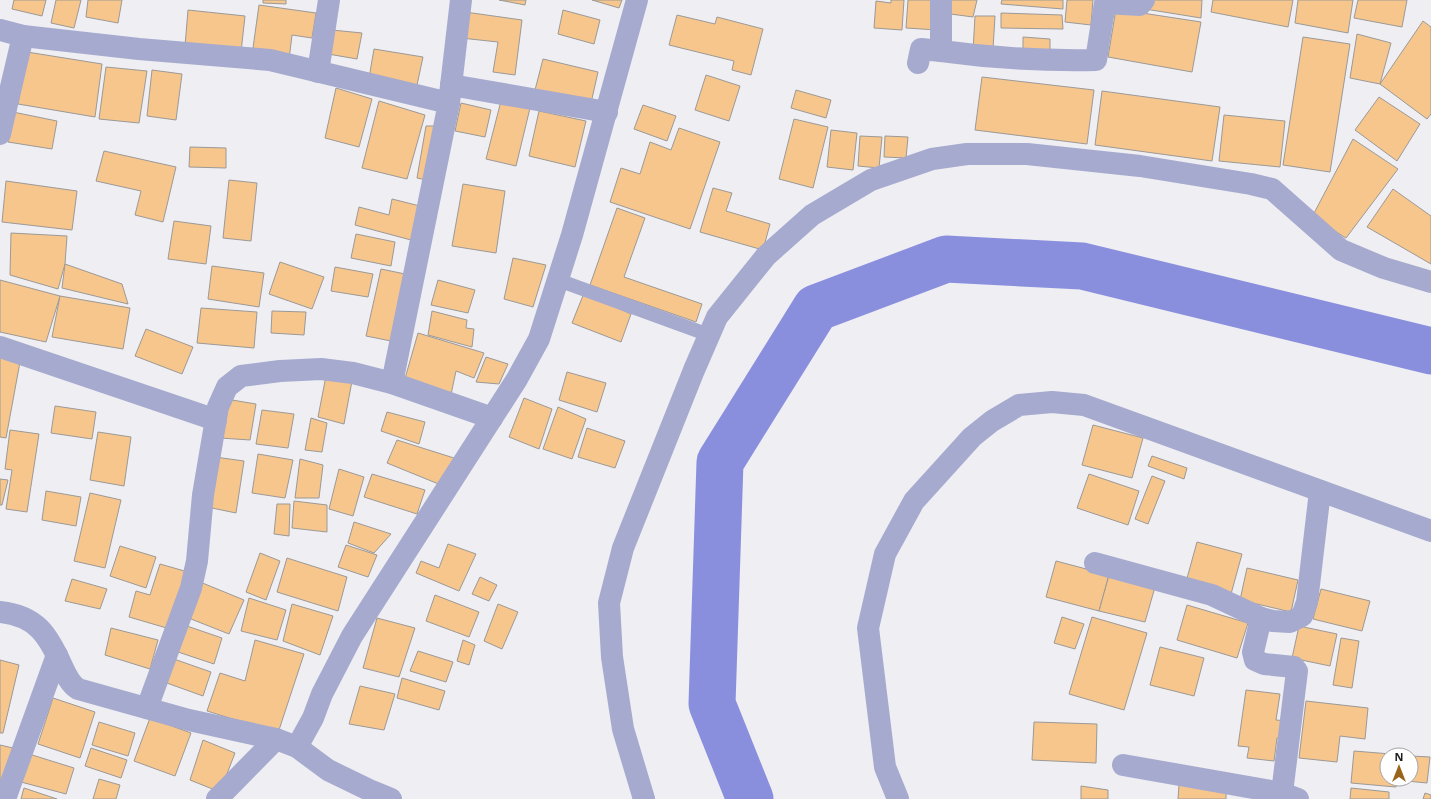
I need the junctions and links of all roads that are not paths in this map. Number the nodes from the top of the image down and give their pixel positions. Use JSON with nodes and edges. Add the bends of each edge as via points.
{"nodes":[{"id":1,"x":329,"y":0,"type":"edge"},
{"id":2,"x":461,"y":0,"type":"edge"},
{"id":3,"x":637,"y":0,"type":"edge"},
{"id":4,"x":941,"y":0,"type":"edge"},
{"id":5,"x":1144,"y":0,"type":"edge"},
{"id":6,"x":0,"y":30,"type":"edge"},
{"id":7,"x":23,"y":36,"type":"junction"},
{"id":8,"x":941,"y":52,"type":"junction"},
{"id":9,"x":918,"y":63,"type":"dead end"},
{"id":10,"x":318,"y":72,"type":"junction"},
{"id":11,"x":450,"y":94,"type":"junction"},
{"id":12,"x":607,"y":112,"type":"junction"},
{"id":13,"x":0,"y":134,"type":"edge"},
{"id":14,"x":558,"y":280,"type":"junction"},
{"id":15,"x":1431,"y":282,"type":"edge"},
{"id":16,"x":709,"y":334,"type":"junction"},
{"id":17,"x":0,"y":347,"type":"edge"},
{"id":18,"x":392,"y":383,"type":"junction"},
{"id":19,"x":492,"y":418,"type":"junction"},
{"id":20,"x":216,"y":420,"type":"junction"},
{"id":21,"x":1320,"y":491,"type":"junction"},
{"id":22,"x":1431,"y":531,"type":"edge"},
{"id":23,"x":1095,"y":563,"type":"dead end"},
{"id":24,"x":0,"y":612,"type":"edge"},
{"id":25,"x":1262,"y":618,"type":"junction"},
{"id":26,"x":57,"y":655,"type":"junction"},
{"id":27,"x":147,"y":708,"type":"junction"},
{"id":28,"x":276,"y":739,"type":"junction"},
{"id":29,"x":298,"y":747,"type":"junction"},
{"id":30,"x":1123,"y":765,"type":"dead end"},
{"id":31,"x":356,"y":792,"type":"edge"},
{"id":32,"x":1290,"y":796,"type":"edge"},
{"id":33,"x":5,"y":799,"type":"edge"},
{"id":34,"x":217,"y":799,"type":"edge"},
{"id":35,"x":391,"y":799,"type":"edge"},
{"id":36,"x":644,"y":799,"type":"edge"},
{"id":37,"x":898,"y":799,"type":"edge"}],
"edges":[{"from":1,"to":10,"type":"street"},
{"from":2,"to":11,"type":"street"},
{"from":3,"to":12,"type":"street"},
{"from":4,"to":8,"type":"street"},
{"from":5,"to":8,"type":"street","via":[[1140,5],[1105,3],[1096,60],[998,58]]},
{"from":6,"to":7,"type":"street"},
{"from":7,"to":10,"type":"street","via":[[270,60]]},
{"from":7,"to":13,"type":"street"},
{"from":8,"to":9,"type":"street","via":[[921,49]]},
{"from":10,"to":11,"type":"street"},
{"from":11,"to":12,"type":"street"},
{"from":11,"to":18,"type":"street"},
{"from":12,"to":14,"type":"street"},
{"from":14,"to":16,"type":"lane"},
{"from":14,"to":19,"type":"street","via":[[539,339]]},
{"from":15,"to":16,"type":"street","via":[[1384,268],[1341,250],[1278,193],[1262,186],[1140,166],[1027,154],[967,154],[932,159],[871,180],[812,215],[766,256],[717,317]]},
{"from":16,"to":36,"type":"street","via":[[623,548],[609,604],[612,657],[622,729]]},
{"from":17,"to":20,"type":"street"},
{"from":18,"to":19,"type":"street"},
{"from":18,"to":20,"type":"street","via":[[353,373],[321,369],[241,376],[227,387],[218,407]]},
{"from":19,"to":29,"type":"street","via":[[352,636]]},
{"from":20,"to":27,"type":"street","via":[[191,588]]},
{"from":21,"to":22,"type":"street"},
{"from":21,"to":25,"type":"street","via":[[1307,602],[1302,616],[1290,622]]},
{"from":21,"to":37,"type":"street","via":[[1084,405],[1052,402],[1019,405],[992,421],[972,437],[914,501],[885,554],[868,628],[885,767]]},
{"from":23,"to":25,"type":"street","via":[[1212,595]]},
{"from":24,"to":26,"type":"street","via":[[34,623],[41,629]]},
{"from":25,"to":32,"type":"street","via":[[1253,652],[1256,660],[1264,664],[1294,667],[1297,671]]},
{"from":26,"to":27,"type":"street","via":[[68,678],[78,689]]},
{"from":26,"to":33,"type":"street"},
{"from":27,"to":28,"type":"street"},
{"from":28,"to":29,"type":"street"},
{"from":28,"to":34,"type":"street"},
{"from":29,"to":31,"type":"street"},
{"from":30,"to":32,"type":"street"},
{"from":31,"to":35,"type":"street"}]}
